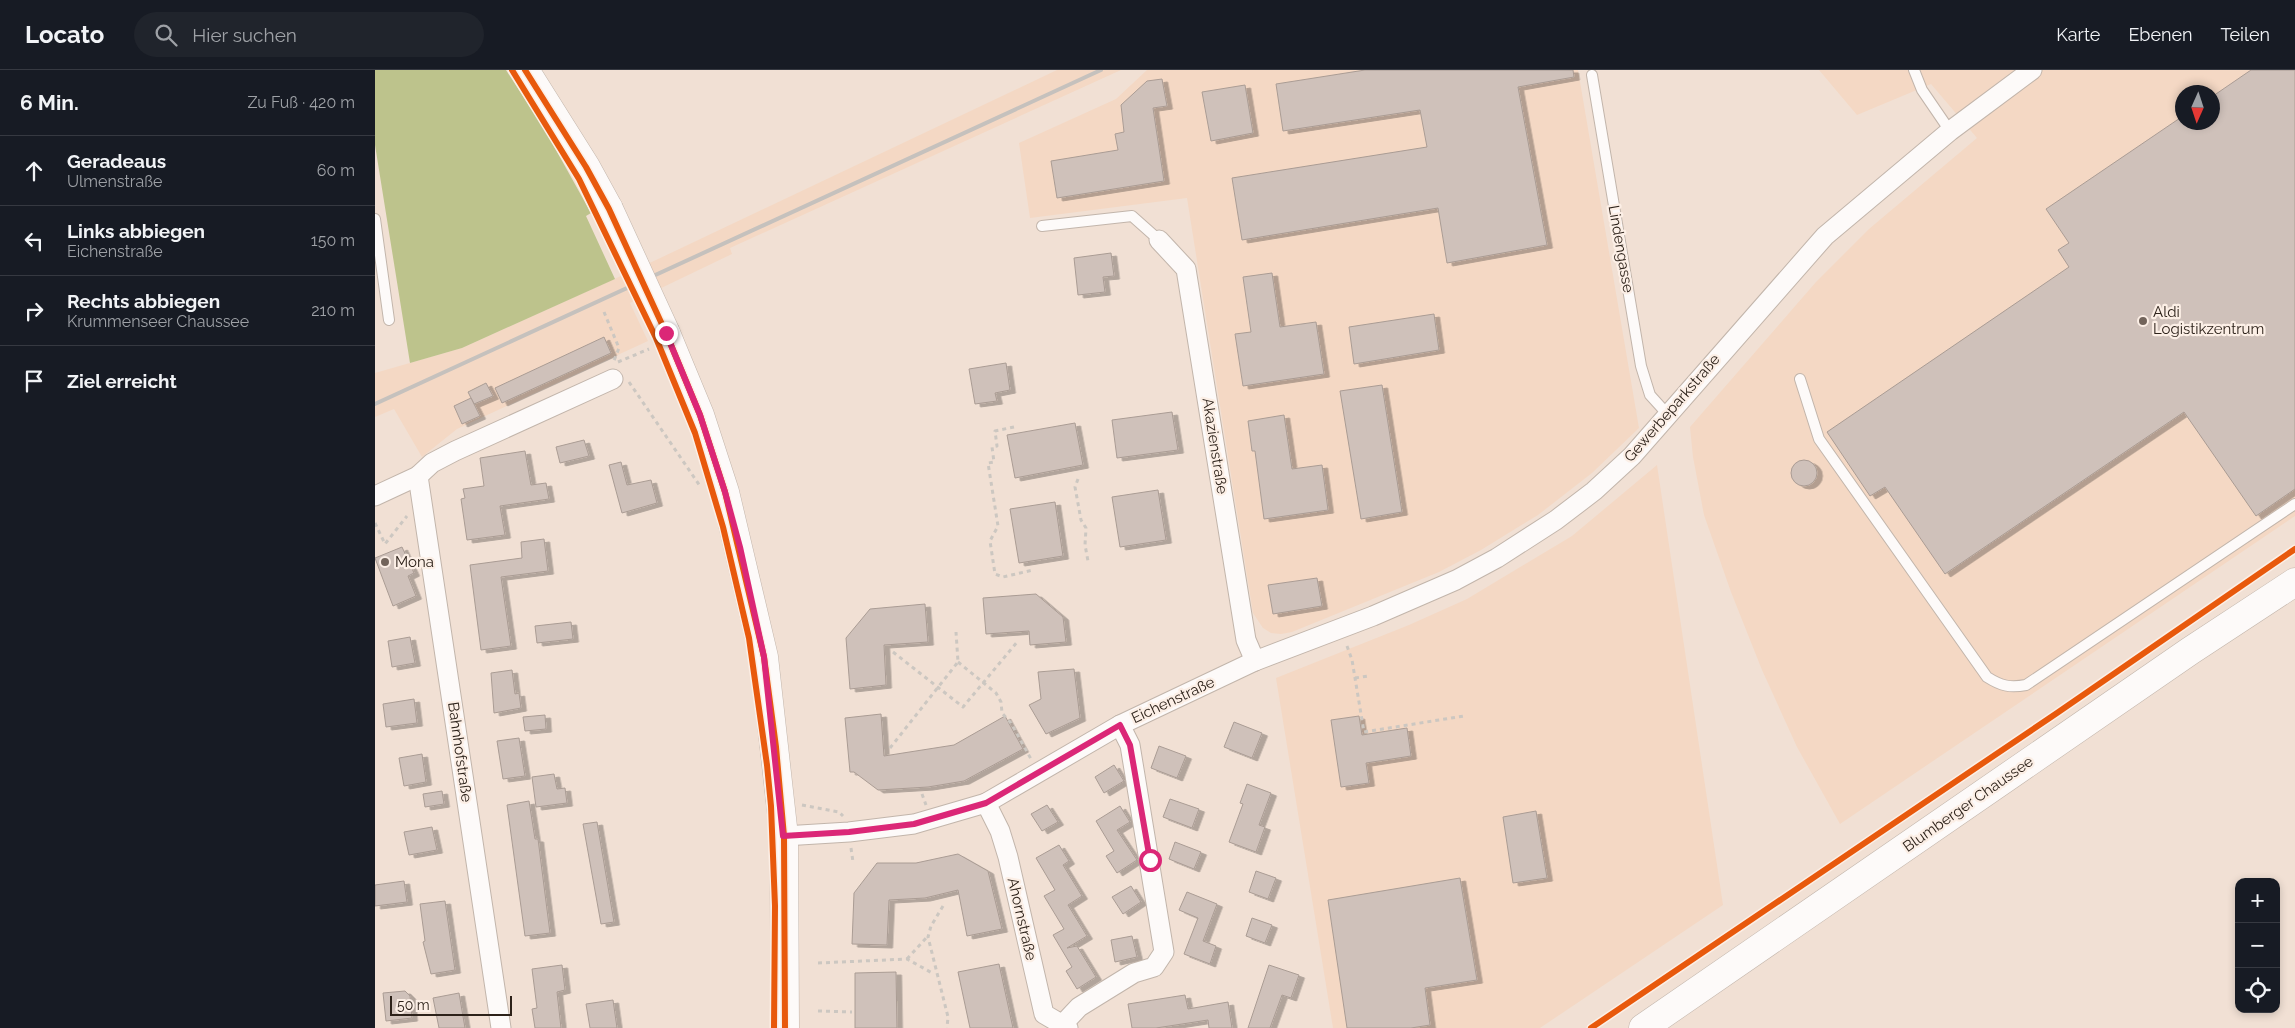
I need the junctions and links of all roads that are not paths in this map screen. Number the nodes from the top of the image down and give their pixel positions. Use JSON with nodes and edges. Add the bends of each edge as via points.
{"nodes":[{"id":1,"x":525,"y":70,"type":"edge"},
{"id":2,"x":1914,"y":70,"type":"edge"},
{"id":3,"x":2031,"y":70,"type":"edge"},
{"id":4,"x":1592,"y":75,"type":"dead end"},
{"id":5,"x":1950,"y":131,"type":"junction"},
{"id":6,"x":375,"y":219,"type":"edge"},
{"id":7,"x":1042,"y":226,"type":"dead end"},
{"id":8,"x":1159,"y":240,"type":"joint"},
{"id":9,"x":389,"y":320,"type":"dead end"},
{"id":10,"x":613,"y":372,"type":"road end"},
{"id":11,"x":1800,"y":380,"type":"dead end"},
{"id":12,"x":1669,"y":416,"type":"junction"},
{"id":13,"x":418,"y":476,"type":"junction"},
{"id":14,"x":375,"y":496,"type":"edge"},
{"id":15,"x":2295,"y":504,"type":"edge"},
{"id":16,"x":2295,"y":582,"type":"edge"},
{"id":17,"x":1255,"y":661,"type":"junction"},
{"id":18,"x":1120,"y":725,"type":"junction"},
{"id":19,"x":986,"y":803,"type":"junction"},
{"id":20,"x":783,"y":836,"type":"junction"},
{"id":21,"x":1064,"y":1027,"type":"edge"},
{"id":22,"x":501,"y":1028,"type":"edge"},
{"id":23,"x":785,"y":1028,"type":"edge"},
{"id":24,"x":1643,"y":1028,"type":"edge"}],
"edges":[{"from":1,"to":20,"type":"main road","bridge":true,"via":[[609,210],[658,341],[700,415],[740,547],[764,657]]},
{"from":2,"to":5,"type":"lane","via":[[1922,90]]},
{"from":3,"to":5,"type":"street","name":"Gewerbeparkstraße"},
{"from":4,"to":12,"type":"lane","name":"Lindengasse","via":[[1641,366],[1650,395]]},
{"from":5,"to":12,"type":"street","name":"Gewerbeparkstraße","via":[[1825,236]]},
{"from":6,"to":9,"type":"lane"},
{"from":7,"to":8,"type":"lane","via":[[1132,216]]},
{"from":8,"to":17,"type":"street","name":"Akazienstraße","via":[[1186,269],[1247,640]]},
{"from":10,"to":13,"type":"street","via":[[432,463]]},
{"from":11,"to":15,"type":"lane","via":[[1819,439],[1987,677],[1999,685],[2027,684]]},
{"from":12,"to":17,"type":"street","name":"Gewerbeparkstraße","via":[[1594,491],[1497,558],[1456,580],[1373,616]]},
{"from":13,"to":14,"type":"street"},
{"from":13,"to":22,"type":"street","name":"Bahnhofstraße"},
{"from":16,"to":24,"type":"main road","name":"Blumberger Chaussee","via":[[2189,651]]},
{"from":17,"to":18,"type":"street","name":"Eichenstraße"},
{"from":18,"to":19,"type":"street","name":"Eichenstraße"},
{"from":18,"to":21,"type":"street","via":[[1130,745],[1164,952],[1154,967],[1134,973],[1079,1007]]},
{"from":19,"to":20,"type":"street","name":"Eichenstraße","via":[[914,824]]},
{"from":19,"to":21,"type":"street","name":"Ahornstraße","via":[[1008,857],[1044,1014]]},
{"from":20,"to":23,"type":"main road"}]}
